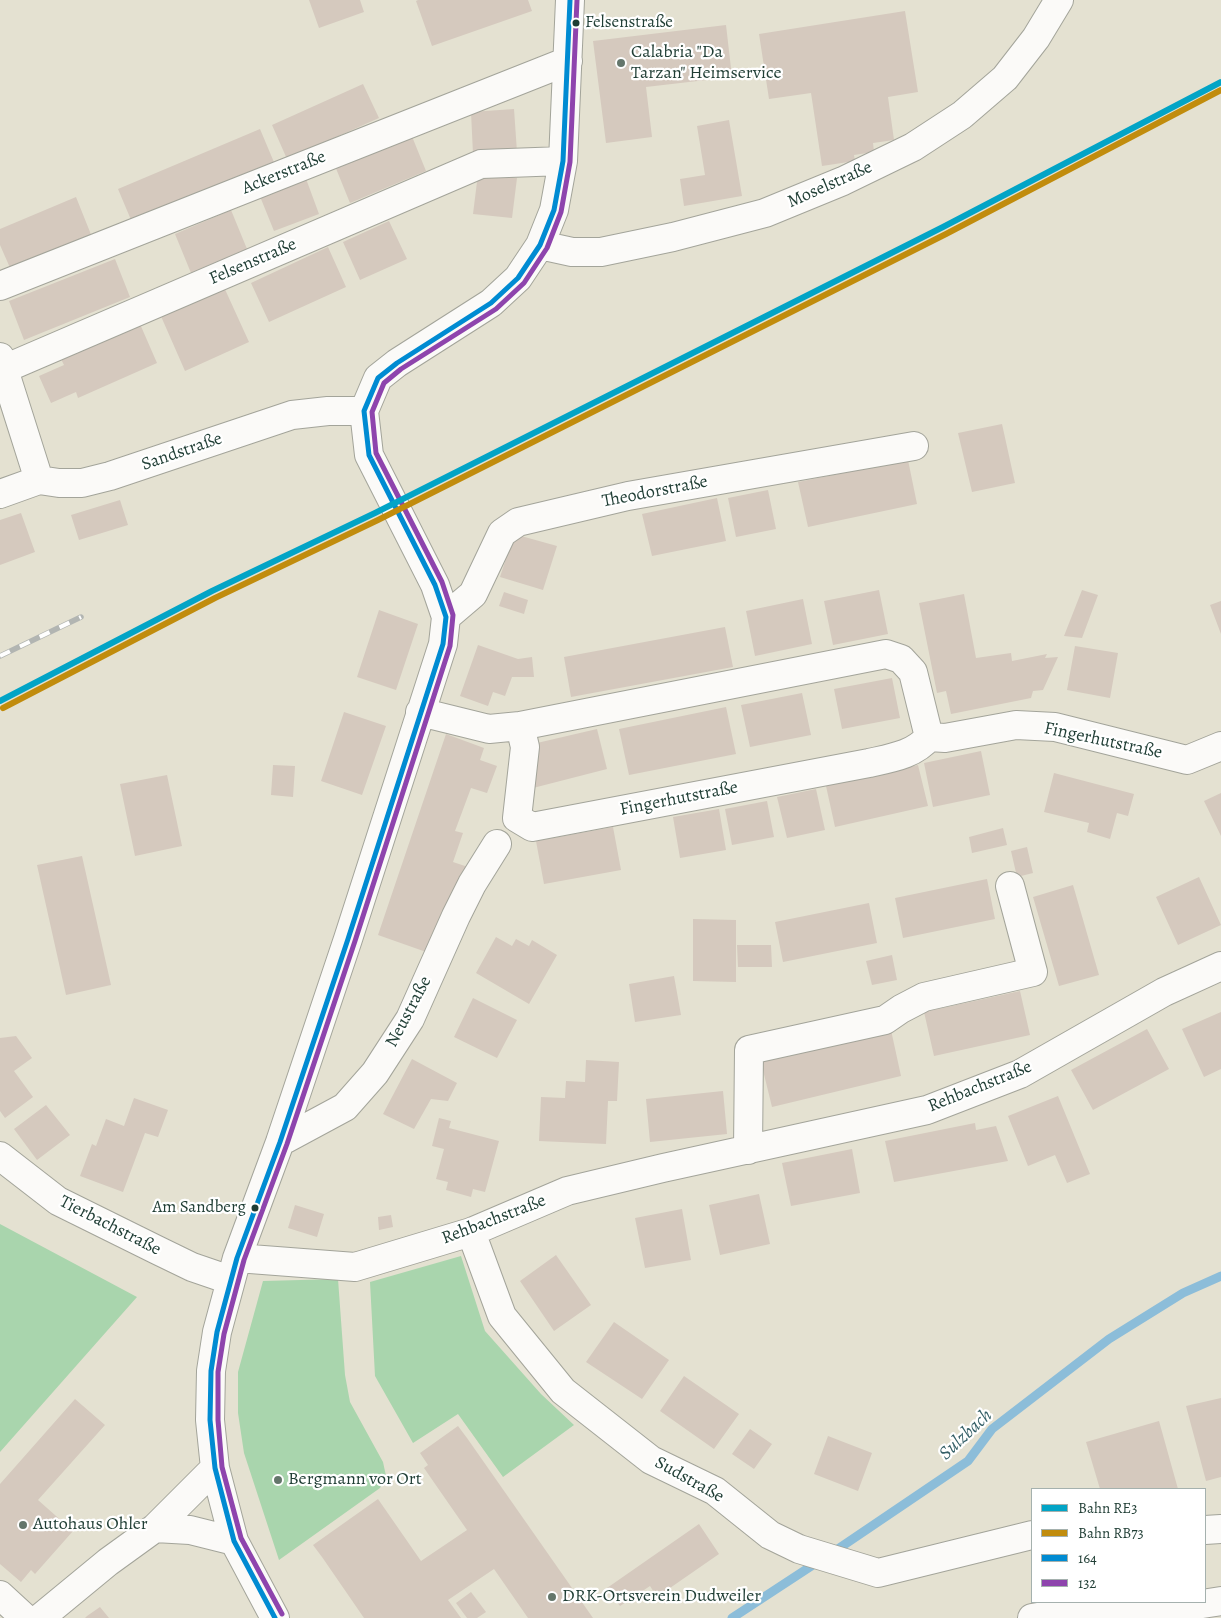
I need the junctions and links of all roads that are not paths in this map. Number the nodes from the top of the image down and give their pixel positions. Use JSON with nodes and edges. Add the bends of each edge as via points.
{"nodes":[{"id":1,"x":570,"y":0,"type":"edge"},
{"id":2,"x":1059,"y":0,"type":"edge"},
{"id":3,"x":568,"y":61,"type":"junction"},
{"id":4,"x":563,"y":161,"type":"junction"},
{"id":5,"x":540,"y":245,"type":"junction"},
{"id":6,"x":0,"y":286,"type":"edge"},
{"id":7,"x":2,"y":363,"type":"edge"},
{"id":8,"x":364,"y":411,"type":"junction"},
{"id":9,"x":914,"y":446,"type":"dead end"},
{"id":10,"x":39,"y":480,"type":"junction"},
{"id":11,"x":0,"y":494,"type":"edge"},
{"id":12,"x":446,"y":618,"type":"junction"},
{"id":13,"x":420,"y":712,"type":"junction"},
{"id":14,"x":520,"y":726,"type":"junction"},
{"id":15,"x":929,"y":737,"type":"junction"},
{"id":16,"x":1221,"y":746,"type":"edge"},
{"id":17,"x":496,"y":844,"type":"dead end"},
{"id":18,"x":1010,"y":886,"type":"dead end"},
{"id":19,"x":1221,"y":966,"type":"edge"},
{"id":20,"x":280,"y":1142,"type":"junction"},
{"id":21,"x":748,"y":1150,"type":"junction"},
{"id":22,"x":0,"y":1156,"type":"edge"},
{"id":23,"x":471,"y":1232,"type":"junction"},
{"id":24,"x":234,"y":1269,"type":"junction"},
{"id":25,"x":215,"y":1468,"type":"junction"},
{"id":26,"x":155,"y":1528,"type":"junction"},
{"id":27,"x":1221,"y":1529,"type":"edge"},
{"id":28,"x":1206,"y":1530,"type":"edge"},
{"id":29,"x":1031,"y":1535,"type":"edge"},
{"id":30,"x":234,"y":1541,"type":"junction"},
{"id":31,"x":0,"y":1595,"type":"edge"},
{"id":32,"x":1221,"y":1601,"type":"edge"},
{"id":33,"x":1206,"y":1603,"type":"edge"},
{"id":34,"x":1206,"y":1603,"type":"edge"},
{"id":35,"x":1168,"y":1608,"type":"junction"},
{"id":36,"x":25,"y":1618,"type":"edge"},
{"id":37,"x":40,"y":1618,"type":"edge"},
{"id":38,"x":275,"y":1618,"type":"edge"},
{"id":39,"x":1032,"y":1618,"type":"edge"},
{"id":40,"x":1122,"y":1618,"type":"edge"}],
"edges":[{"from":1,"to":3,"type":"street"},
{"from":2,"to":5,"type":"street","name":"Moselstraße","via":[[1036,38],[1005,78],[962,115],[913,147],[843,181],[765,213],[673,237],[601,252],[572,252]]},
{"from":3,"to":4,"type":"street"},
{"from":3,"to":6,"type":"street","name":"Ackerstraße"},
{"from":4,"to":5,"type":"street","via":[[554,210]]},
{"from":4,"to":7,"type":"street","name":"Felsenstraße","via":[[481,164]]},
{"from":5,"to":8,"type":"street","via":[[518,278],[491,303],[378,378]]},
{"from":7,"to":10,"type":"street"},
{"from":8,"to":10,"type":"street","name":"Sandstraße","via":[[292,415],[82,483]]},
{"from":8,"to":12,"type":"street","via":[[369,455],[436,586]]},
{"from":9,"to":12,"type":"street","name":"Theodorstraße","via":[[628,496],[518,522],[502,534],[473,594]]},
{"from":10,"to":11,"type":"street","name":"Sandstraße"},
{"from":12,"to":13,"type":"street","via":[[443,644]]},
{"from":13,"to":14,"type":"street","via":[[489,729]]},
{"from":13,"to":20,"type":"street"},
{"from":14,"to":15,"type":"street","via":[[886,654],[901,659],[913,672]]},
{"from":14,"to":15,"type":"street","name":"Fingerhutstraße","via":[[525,747],[516,818],[532,827],[869,763],[910,752]]},
{"from":15,"to":16,"type":"street","name":"Fingerhutstraße","via":[[945,738],[1016,725],[1055,727],[1187,760]]},
{"from":17,"to":20,"type":"street","name":"Neustraße","via":[[456,916],[410,1019],[375,1073],[345,1107]]},
{"from":18,"to":21,"type":"street","via":[[1033,972],[924,997],[885,1020],[749,1050]]},
{"from":19,"to":21,"type":"street","name":"Rehbachstraße","via":[[1164,992],[1020,1074],[927,1110]]},
{"from":20,"to":24,"type":"street"},
{"from":21,"to":23,"type":"street","name":"Rehbachstraße","via":[[567,1191]]},
{"from":22,"to":24,"type":"street","name":"Tierbachstraße","via":[[58,1201],[192,1267]]},
{"from":23,"to":24,"type":"street","name":"Rehbachstraße","via":[[355,1267]]},
{"from":23,"to":29,"type":"street","name":"Sudstraße","via":[[502,1316],[563,1391],[651,1460],[715,1491],[770,1535],[799,1549],[878,1573]]},
{"from":24,"to":25,"type":"street","via":[[211,1371],[210,1420]]},
{"from":25,"to":26,"type":"street"},
{"from":25,"to":30,"type":"street"},
{"from":26,"to":30,"type":"street","via":[[190,1530]]},
{"from":26,"to":37,"type":"street"},
{"from":27,"to":28,"type":"street"},
{"from":30,"to":38,"type":"street"},
{"from":31,"to":36,"type":"street"},
{"from":32,"to":34,"type":"street"},
{"from":33,"to":35,"type":"street"},
{"from":35,"to":39,"type":"street","via":[[1073,1611]]},
{"from":35,"to":40,"type":"street"}]}
